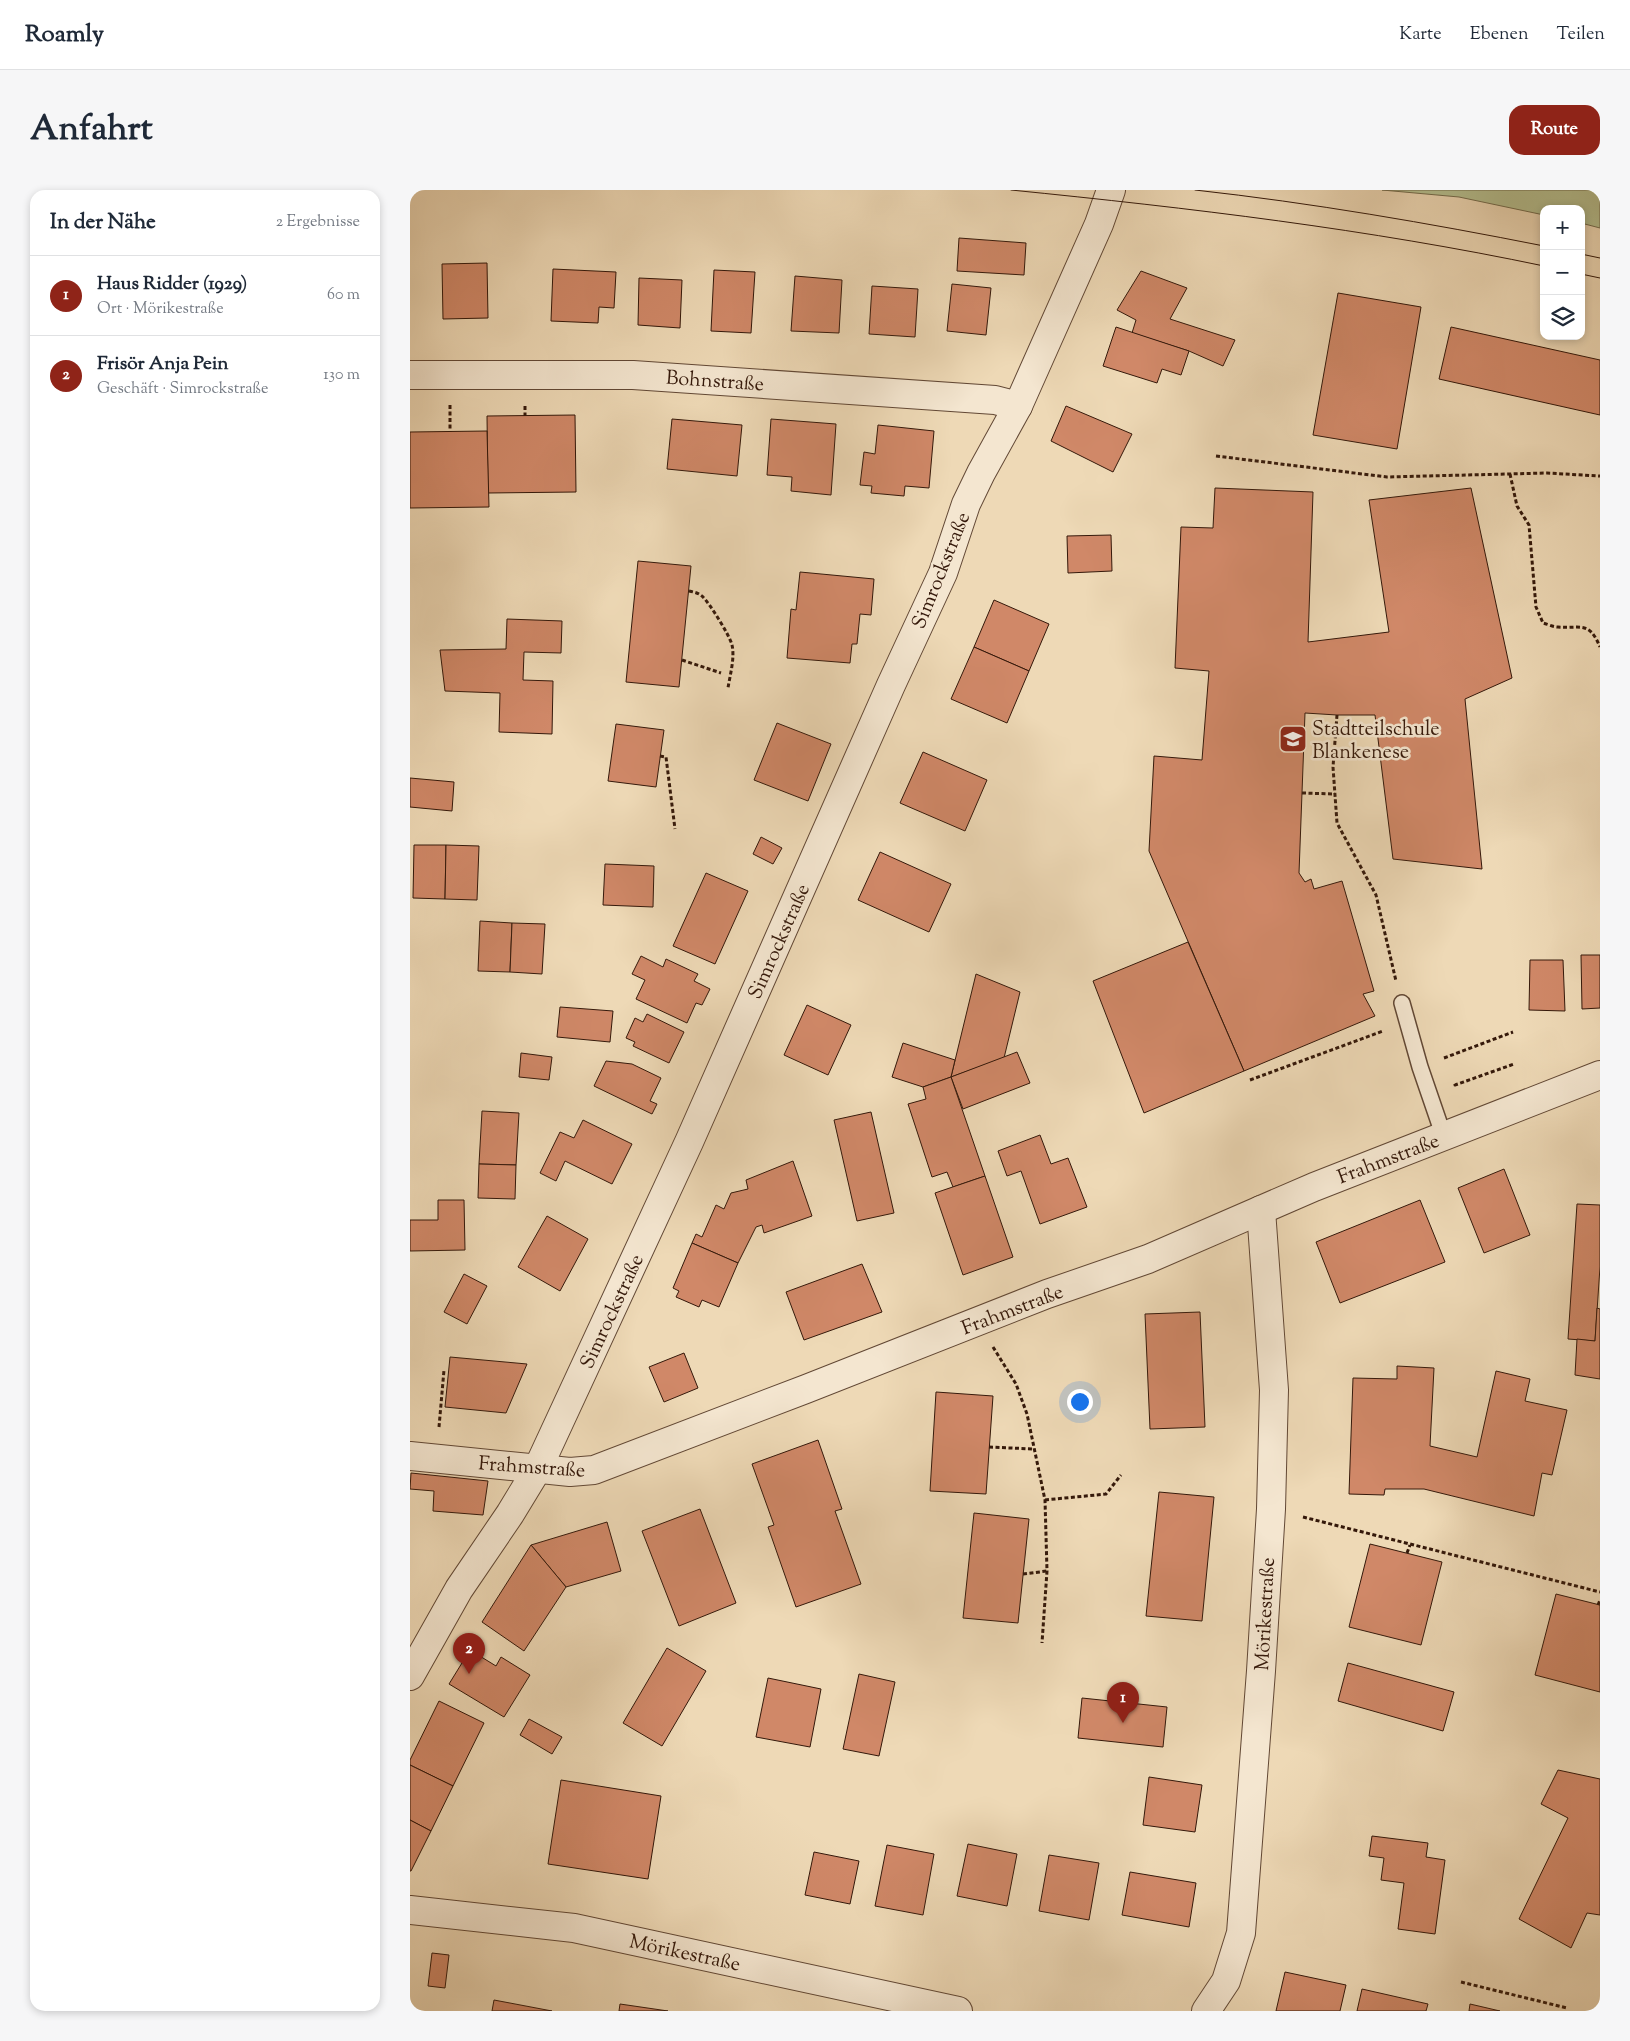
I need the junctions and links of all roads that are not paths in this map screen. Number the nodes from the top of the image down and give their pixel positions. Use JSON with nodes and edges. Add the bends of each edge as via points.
{"nodes":[{"id":1,"x":1110,"y":190,"type":"edge"},
{"id":2,"x":410,"y":375,"type":"edge"},
{"id":3,"x":1018,"y":406,"type":"junction"},
{"id":4,"x":1402,"y":1003,"type":"road end"},
{"id":5,"x":1600,"y":1075,"type":"edge"},
{"id":6,"x":1444,"y":1137,"type":"junction"},
{"id":7,"x":1261,"y":1210,"type":"junction"},
{"id":8,"x":410,"y":1456,"type":"edge"},
{"id":9,"x":538,"y":1468,"type":"junction"},
{"id":10,"x":410,"y":1676,"type":"edge"},
{"id":11,"x":410,"y":1910,"type":"edge"},
{"id":12,"x":958,"y":2011,"type":"edge"},
{"id":13,"x":1206,"y":2011,"type":"edge"}],
"edges":[{"from":1,"to":3,"type":"street","name":"Simrockstraße","via":[[1099,224]]},
{"from":2,"to":3,"type":"street","name":"Bohnstraße","via":[[633,375],[995,400]]},
{"from":3,"to":9,"type":"street","name":"Simrockstraße","via":[[966,504],[943,572],[673,1178]]},
{"from":4,"to":6,"type":"lane"},
{"from":5,"to":6,"type":"street","name":"Frahmstraße"},
{"from":6,"to":7,"type":"street","name":"Frahmstraße"},
{"from":7,"to":9,"type":"street","name":"Frahmstraße","via":[[1148,1259],[1047,1294],[594,1470],[570,1472]]},
{"from":7,"to":13,"type":"street","name":"Mörikestraße","via":[[1274,1390],[1261,1671],[1241,1934],[1226,1981]]},
{"from":8,"to":9,"type":"street","name":"Frahmstraße"},
{"from":9,"to":10,"type":"street","name":"Simrockstraße","via":[[459,1589]]},
{"from":11,"to":12,"type":"street","name":"Mörikestraße","via":[[574,1928]]}]}
